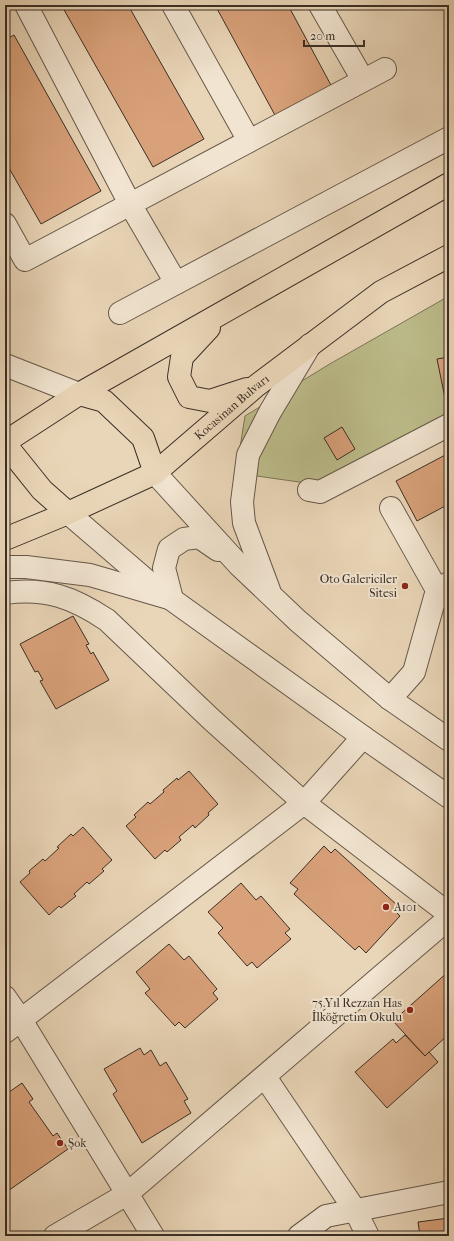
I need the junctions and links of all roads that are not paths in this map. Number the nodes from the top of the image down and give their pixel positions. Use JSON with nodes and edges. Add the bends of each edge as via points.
{"nodes":[{"id":1,"x":26,"y":5,"type":"edge"},
{"id":2,"x":173,"y":5,"type":"edge"},
{"id":3,"x":320,"y":5,"type":"edge"},
{"id":4,"x":385,"y":69,"type":"dead end"},
{"id":5,"x":363,"y":80,"type":"junction"},
{"id":6,"x":449,"y":138,"type":"edge"},
{"id":7,"x":249,"y":141,"type":"junction"},
{"id":8,"x":449,"y":184,"type":"edge"},
{"id":9,"x":130,"y":204,"type":"junction"},
{"id":10,"x":5,"y":224,"type":"edge"},
{"id":11,"x":449,"y":256,"type":"edge"},
{"id":12,"x":176,"y":284,"type":"junction"},
{"id":13,"x":225,"y":311,"type":"junction"},
{"id":14,"x":120,"y":313,"type":"dead end"},
{"id":15,"x":310,"y":345,"type":"junction"},
{"id":16,"x":5,"y":365,"type":"edge"},
{"id":17,"x":256,"y":386,"type":"junction"},
{"id":18,"x":79,"y":394,"type":"junction"},
{"id":19,"x":449,"y":425,"type":"edge"},
{"id":20,"x":5,"y":443,"type":"edge"},
{"id":21,"x":155,"y":473,"type":"junction"},
{"id":22,"x":309,"y":490,"type":"dead end"},
{"id":23,"x":391,"y":508,"type":"dead end"},
{"id":24,"x":68,"y":513,"type":"junction"},
{"id":25,"x":5,"y":539,"type":"edge"},
{"id":26,"x":239,"y":565,"type":"junction"},
{"id":27,"x":5,"y":568,"type":"edge"},
{"id":28,"x":445,"y":591,"type":"edge"},
{"id":29,"x":5,"y":593,"type":"edge"},
{"id":30,"x":271,"y":595,"type":"junction"},
{"id":31,"x":172,"y":599,"type":"junction"},
{"id":32,"x":390,"y":699,"type":"junction"},
{"id":33,"x":363,"y":737,"type":"junction"},
{"id":34,"x":449,"y":740,"type":"edge"},
{"id":35,"x":449,"y":797,"type":"edge"},
{"id":36,"x":304,"y":803,"type":"junction"},
{"id":37,"x":449,"y":914,"type":"edge"},
{"id":38,"x":449,"y":918,"type":"edge"},
{"id":39,"x":5,"y":997,"type":"edge"},
{"id":40,"x":13,"y":1026,"type":"edge"},
{"id":41,"x":266,"y":1077,"type":"junction"},
{"id":42,"x":449,"y":1192,"type":"edge"},
{"id":43,"x":127,"y":1194,"type":"junction"},
{"id":44,"x":355,"y":1210,"type":"junction"},
{"id":45,"x":55,"y":1236,"type":"edge"},
{"id":46,"x":153,"y":1236,"type":"edge"},
{"id":47,"x":299,"y":1236,"type":"edge"},
{"id":48,"x":368,"y":1236,"type":"edge"}],
"edges":[{"from":1,"to":9,"type":"street"},
{"from":2,"to":7,"type":"street"},
{"from":3,"to":5,"type":"street"},
{"from":4,"to":5,"type":"street"},
{"from":5,"to":7,"type":"street"},
{"from":6,"to":12,"type":"street"},
{"from":7,"to":9,"type":"street"},
{"from":8,"to":13,"type":"highway"},
{"from":9,"to":10,"type":"street","via":[[25,260]]},
{"from":9,"to":12,"type":"street"},
{"from":11,"to":15,"type":"highway","name":"Kocasinan Bulvarı","via":[[381,292]]},
{"from":12,"to":14,"type":"street"},
{"from":13,"to":17,"type":"highway","via":[[182,357],[179,377],[189,397],[210,401]]},
{"from":13,"to":18,"type":"highway"},
{"from":15,"to":17,"type":"highway","name":"Kocasinan Bulvarı"},
{"from":15,"to":30,"type":"street","via":[[248,455],[242,502],[244,523]]},
{"from":16,"to":18,"type":"street"},
{"from":17,"to":21,"type":"highway","name":"Kocasinan Bulvarı"},
{"from":18,"to":20,"type":"highway"},
{"from":18,"to":21,"type":"highway","via":[[104,401],[143,438]]},
{"from":19,"to":22,"type":"street","via":[[320,492]]},
{"from":20,"to":24,"type":"highway","via":[[42,490]]},
{"from":21,"to":24,"type":"highway","name":"Kocasinan Bulvarı"},
{"from":21,"to":26,"type":"street"},
{"from":23,"to":28,"type":"street"},
{"from":24,"to":25,"type":"highway","name":"Kocasinan Bulvarı"},
{"from":24,"to":31,"type":"street","via":[[153,586]]},
{"from":26,"to":30,"type":"street"},
{"from":26,"to":31,"type":"street","via":[[200,537],[184,539],[169,549],[164,568]]},
{"from":27,"to":31,"type":"street","via":[[26,567],[90,575]]},
{"from":28,"to":32,"type":"street","via":[[414,672]]},
{"from":29,"to":36,"type":"street","via":[[48,593],[90,608],[107,620]]},
{"from":30,"to":32,"type":"street"},
{"from":31,"to":33,"type":"street"},
{"from":32,"to":34,"type":"street"},
{"from":33,"to":35,"type":"street"},
{"from":33,"to":36,"type":"street"},
{"from":36,"to":37,"type":"street"},
{"from":36,"to":40,"type":"street"},
{"from":38,"to":41,"type":"street"},
{"from":39,"to":40,"type":"street"},
{"from":40,"to":43,"type":"street"},
{"from":41,"to":43,"type":"street"},
{"from":41,"to":44,"type":"street"},
{"from":42,"to":44,"type":"street"},
{"from":43,"to":45,"type":"street"},
{"from":43,"to":46,"type":"street"},
{"from":44,"to":47,"type":"street","via":[[326,1216]]},
{"from":44,"to":48,"type":"street"}]}
